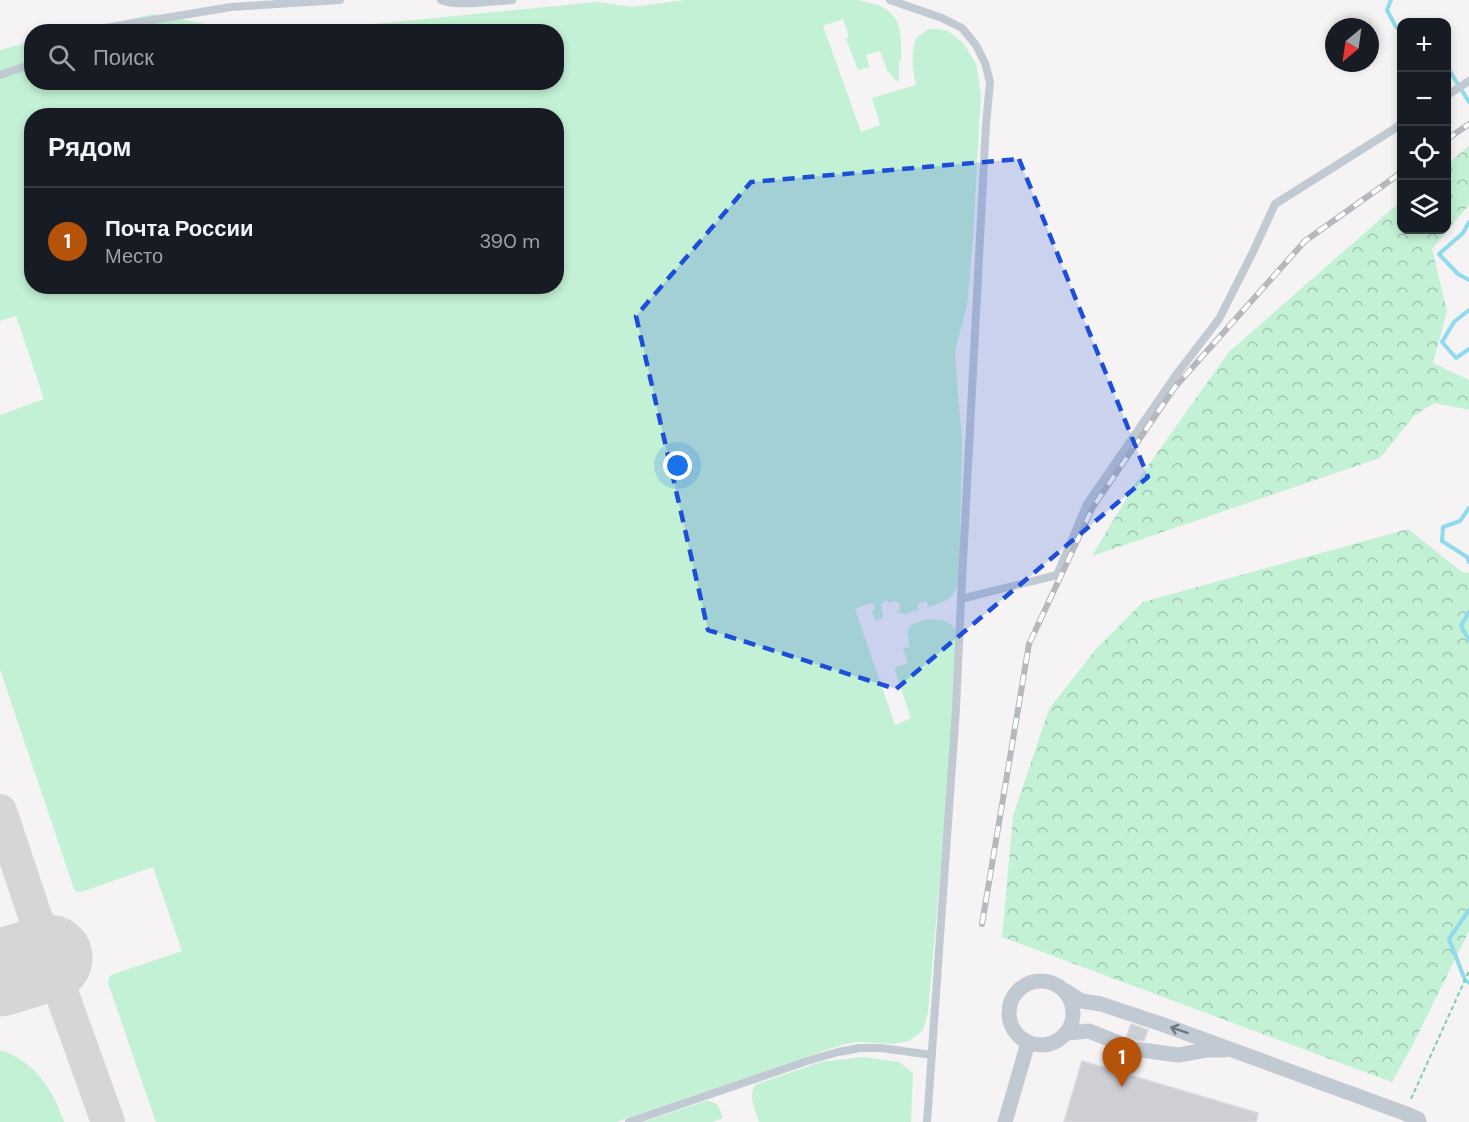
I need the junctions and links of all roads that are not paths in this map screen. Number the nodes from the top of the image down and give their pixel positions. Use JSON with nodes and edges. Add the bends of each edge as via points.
{"nodes":[{"id":1,"x":340,"y":0,"type":"edge"},
{"id":2,"x":441,"y":0,"type":"edge"},
{"id":3,"x":512,"y":0,"type":"edge"},
{"id":4,"x":890,"y":0,"type":"edge"},
{"id":5,"x":129,"y":24,"type":"edge"},
{"id":6,"x":24,"y":67,"type":"edge"},
{"id":7,"x":0,"y":75,"type":"edge"},
{"id":8,"x":1469,"y":81,"type":"edge"},
{"id":9,"x":1451,"y":93,"type":"edge"},
{"id":10,"x":1398,"y":126,"type":"edge"},
{"id":11,"x":960,"y":599,"type":"junction"},
{"id":12,"x":1066,"y":991,"type":"junction"},
{"id":13,"x":1068,"y":1032,"type":"junction"},
{"id":14,"x":1028,"y":1043,"type":"junction"},
{"id":15,"x":1234,"y":1049,"type":"junction"},
{"id":16,"x":932,"y":1055,"type":"junction"},
{"id":17,"x":629,"y":1122,"type":"edge"},
{"id":18,"x":927,"y":1122,"type":"edge"},
{"id":19,"x":1005,"y":1122,"type":"edge"},
{"id":20,"x":1419,"y":1122,"type":"edge"}],
"edges":[{"from":1,"to":5,"type":"lane","via":[[231,7]]},
{"from":2,"to":3,"type":"lane"},
{"from":4,"to":11,"type":"lane","via":[[962,28],[976,45],[990,82]]},
{"from":6,"to":7,"type":"lane"},
{"from":8,"to":9,"type":"lane"},
{"from":10,"to":11,"type":"lane","via":[[1275,204],[1218,319],[1087,504],[1058,575]]},
{"from":11,"to":16,"type":"lane"},
{"from":12,"to":13,"type":"street","via":[[1074,1011]]},
{"from":12,"to":14,"type":"street","via":[[1046,981],[1035,981],[1018,990],[1012,999],[1009,1019],[1012,1029]]},
{"from":15,"to":12,"type":"street","one_way":true,"via":[[1082,1001]]},
{"from":13,"to":14,"type":"street","via":[[1050,1045]]},
{"from":13,"to":15,"type":"street","via":[[1089,1031],[1134,1049],[1178,1055]]},
{"from":14,"to":19,"type":"street"},
{"from":15,"to":20,"type":"street"},
{"from":16,"to":17,"type":"lane","via":[[881,1048],[838,1052]]},
{"from":16,"to":18,"type":"lane"}]}
